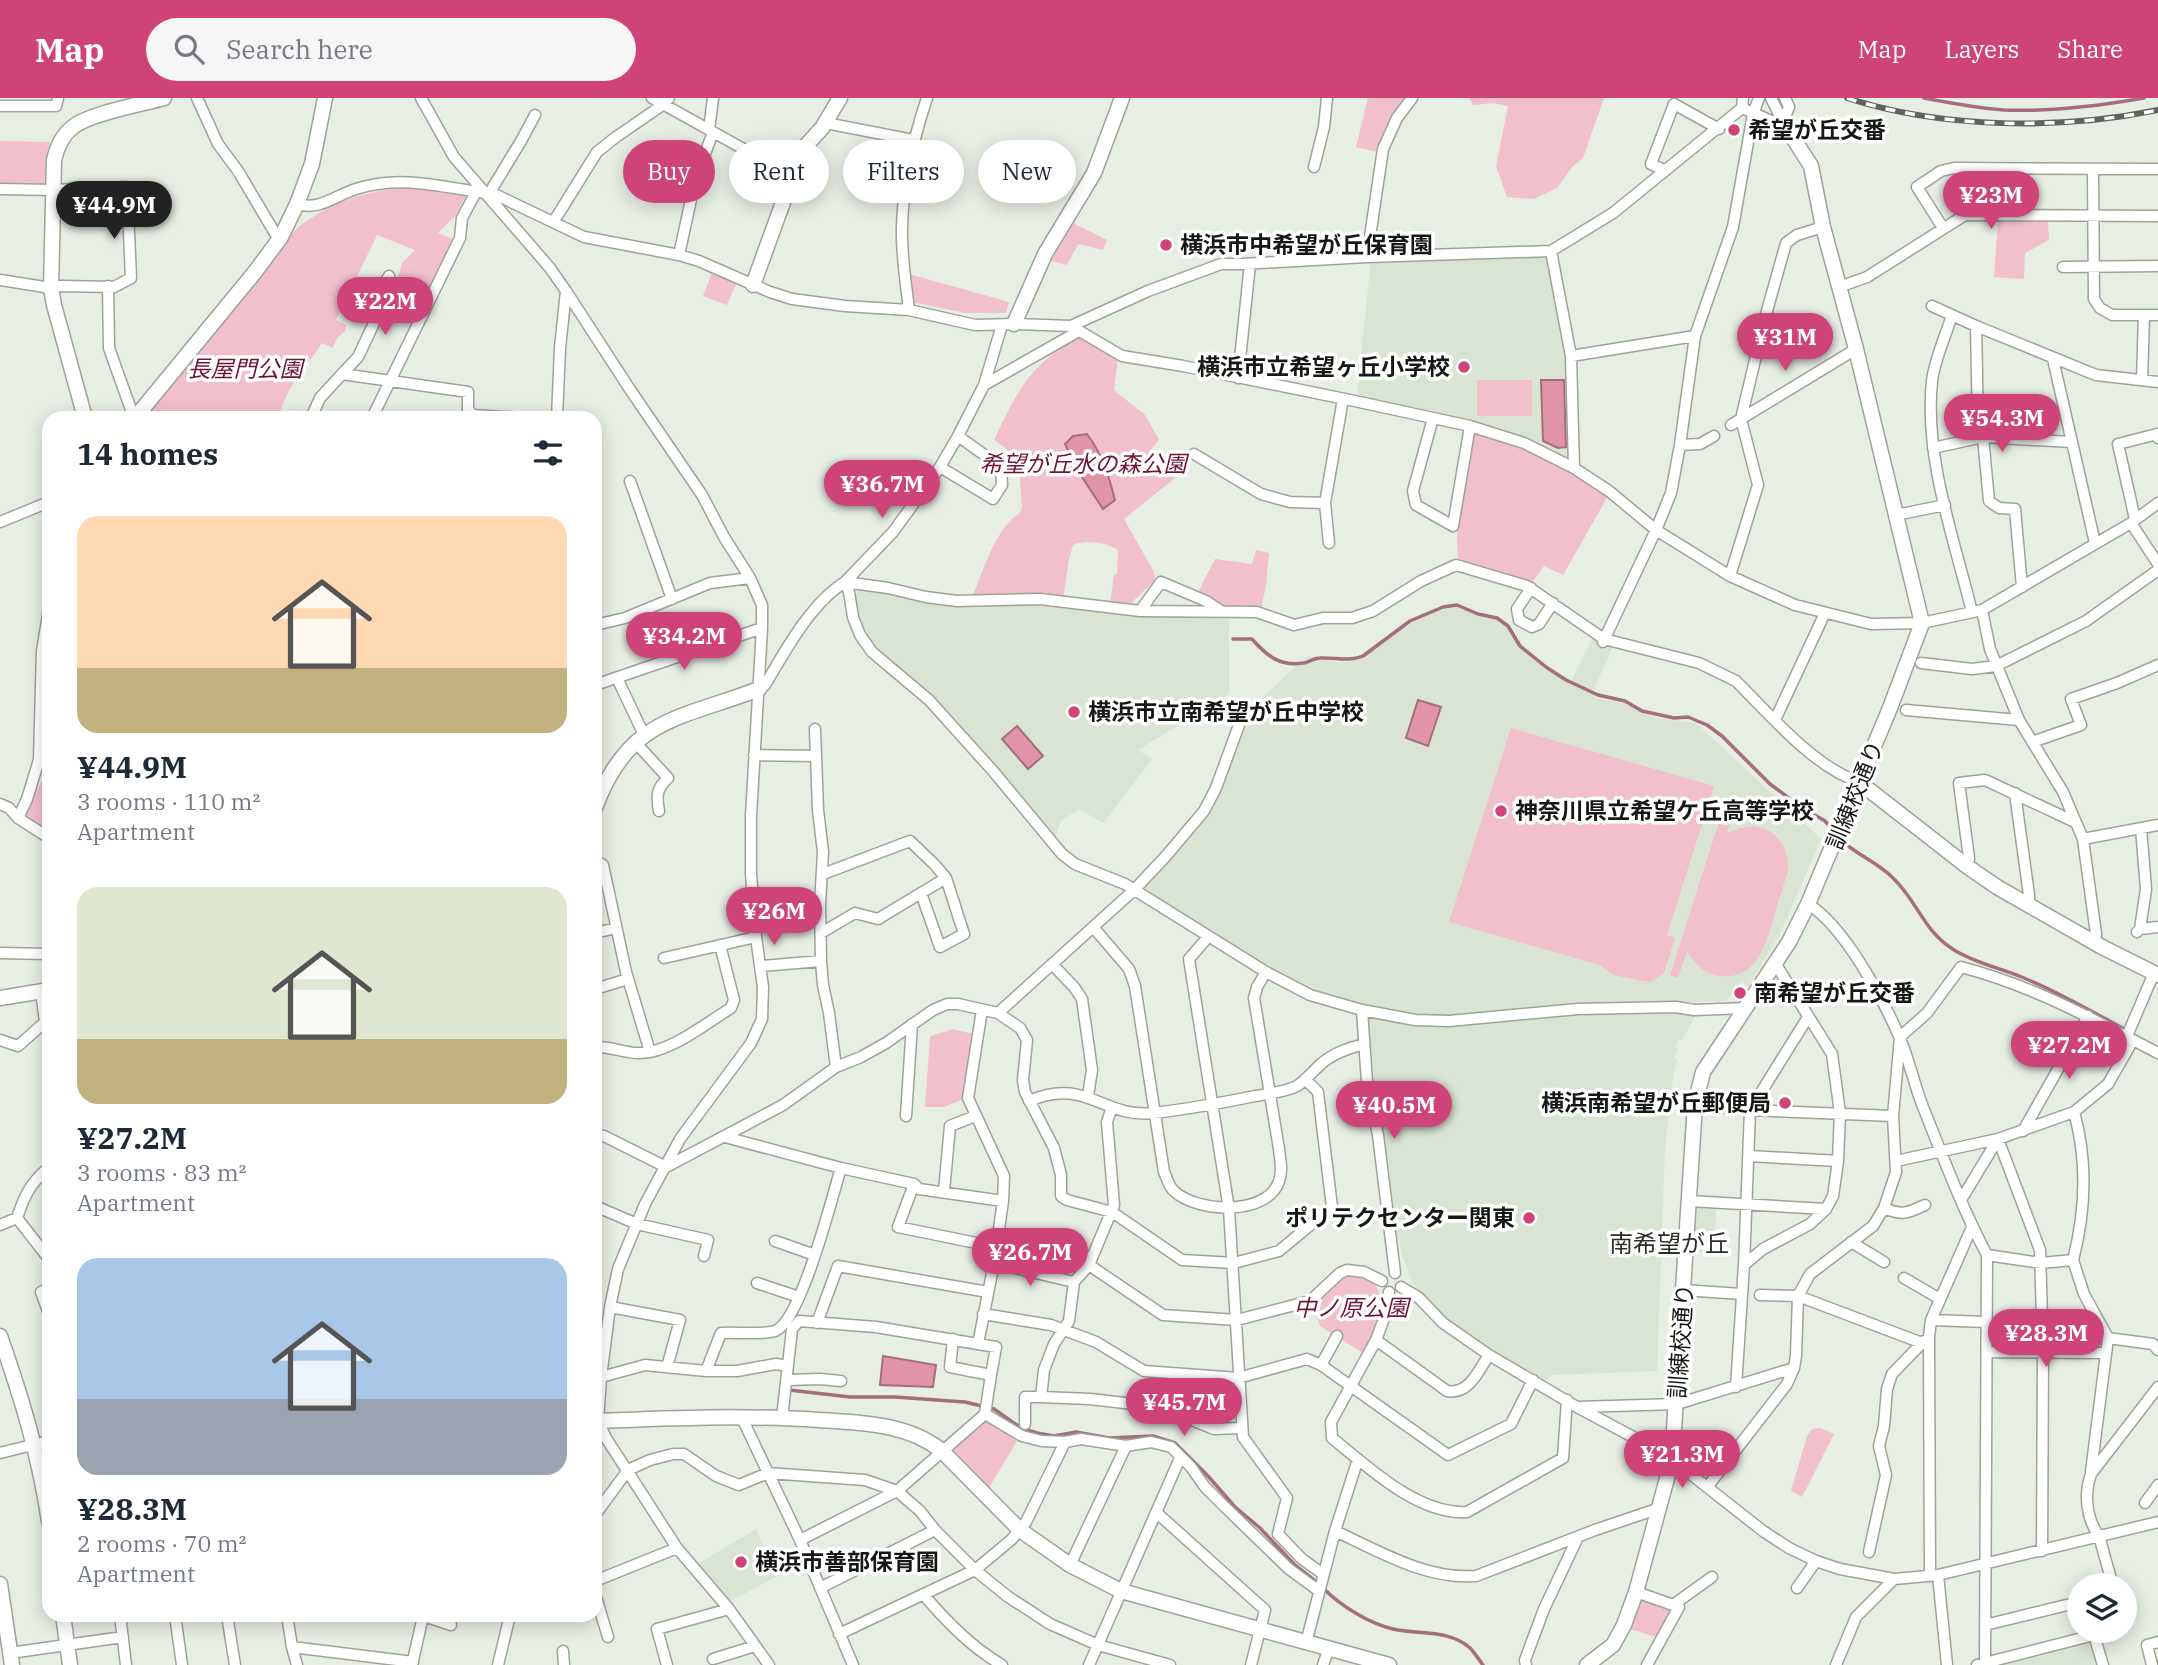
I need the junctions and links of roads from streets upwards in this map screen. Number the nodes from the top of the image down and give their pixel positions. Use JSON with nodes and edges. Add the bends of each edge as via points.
{"nodes":[{"id":1,"x":58,"y":98,"type":"edge"},
{"id":2,"x":164,"y":98,"type":"edge"},
{"id":3,"x":197,"y":98,"type":"edge"},
{"id":4,"x":325,"y":98,"type":"edge"},
{"id":5,"x":421,"y":98,"type":"edge"},
{"id":6,"x":652,"y":98,"type":"edge"},
{"id":7,"x":713,"y":98,"type":"edge"},
{"id":8,"x":840,"y":98,"type":"edge"},
{"id":9,"x":927,"y":98,"type":"edge"},
{"id":10,"x":1122,"y":98,"type":"edge"},
{"id":11,"x":1327,"y":98,"type":"edge"},
{"id":12,"x":1412,"y":98,"type":"edge"},
{"id":13,"x":1759,"y":98,"type":"edge"},
{"id":14,"x":1771,"y":98,"type":"edge"},
{"id":15,"x":1785,"y":98,"type":"edge"},
{"id":16,"x":666,"y":101,"type":"edge"},
{"id":17,"x":1740,"y":101,"type":"edge"},
{"id":18,"x":0,"y":106,"type":"edge"},
{"id":19,"x":1753,"y":114,"type":"junction"},
{"id":20,"x":535,"y":115,"type":"dead end"},
{"id":21,"x":1783,"y":122,"type":"junction"},
{"id":22,"x":826,"y":123,"type":"junction"},
{"id":23,"x":1719,"y":129,"type":"junction"},
{"id":24,"x":711,"y":131,"type":"junction"},
{"id":25,"x":811,"y":140,"type":"edge"},
{"id":26,"x":914,"y":140,"type":"joint"},
{"id":27,"x":729,"y":141,"type":"edge"},
{"id":28,"x":1314,"y":167,"type":"dead end"},
{"id":29,"x":1664,"y":170,"type":"junction"},
{"id":30,"x":2094,"y":170,"type":"junction"},
{"id":31,"x":2158,"y":170,"type":"edge"},
{"id":32,"x":0,"y":189,"type":"edge"},
{"id":33,"x":53,"y":190,"type":"junction"},
{"id":34,"x":484,"y":192,"type":"junction"},
{"id":35,"x":782,"y":203,"type":"edge"},
{"id":36,"x":904,"y":203,"type":"edge"},
{"id":37,"x":298,"y":204,"type":"junction"},
{"id":38,"x":2158,"y":216,"type":"edge"},
{"id":39,"x":2093,"y":217,"type":"junction"},
{"id":40,"x":554,"y":221,"type":"junction"},
{"id":41,"x":1823,"y":227,"type":"junction"},
{"id":42,"x":1943,"y":228,"type":"junction"},
{"id":43,"x":279,"y":240,"type":"junction"},
{"id":44,"x":1550,"y":251,"type":"junction"},
{"id":45,"x":679,"y":255,"type":"junction"},
{"id":46,"x":1367,"y":257,"type":"junction"},
{"id":47,"x":1250,"y":264,"type":"junction"},
{"id":48,"x":2158,"y":266,"type":"edge"},
{"id":49,"x":2063,"y":267,"type":"dead end"},
{"id":50,"x":2094,"y":267,"type":"junction"},
{"id":51,"x":389,"y":276,"type":"dead end"},
{"id":52,"x":0,"y":280,"type":"edge"},
{"id":53,"x":753,"y":285,"type":"junction"},
{"id":54,"x":108,"y":286,"type":"junction"},
{"id":55,"x":1839,"y":287,"type":"junction"},
{"id":56,"x":51,"y":288,"type":"junction"},
{"id":57,"x":566,"y":291,"type":"junction"},
{"id":58,"x":1932,"y":306,"type":"dead end"},
{"id":59,"x":909,"y":310,"type":"junction"},
{"id":60,"x":1952,"y":315,"type":"junction"},
{"id":61,"x":2144,"y":315,"type":"junction"},
{"id":62,"x":2158,"y":315,"type":"edge"},
{"id":63,"x":1008,"y":325,"type":"junction"},
{"id":64,"x":1976,"y":326,"type":"junction"},
{"id":65,"x":1075,"y":329,"type":"junction"},
{"id":66,"x":1695,"y":336,"type":"junction"},
{"id":67,"x":1856,"y":349,"type":"junction"},
{"id":68,"x":1571,"y":356,"type":"junction"},
{"id":69,"x":2053,"y":359,"type":"junction"},
{"id":70,"x":342,"y":374,"type":"junction"},
{"id":71,"x":1238,"y":378,"type":"junction"},
{"id":72,"x":2143,"y":380,"type":"junction"},
{"id":73,"x":391,"y":381,"type":"junction"},
{"id":74,"x":2158,"y":382,"type":"edge"},
{"id":75,"x":984,"y":385,"type":"junction"},
{"id":76,"x":1343,"y":399,"type":"junction"},
{"id":77,"x":83,"y":411,"type":"edge"},
{"id":78,"x":132,"y":411,"type":"edge"},
{"id":79,"x":140,"y":411,"type":"edge"},
{"id":80,"x":314,"y":411,"type":"edge"},
{"id":81,"x":376,"y":411,"type":"edge"},
{"id":82,"x":469,"y":411,"type":"edge"},
{"id":83,"x":557,"y":411,"type":"edge"},
{"id":84,"x":1433,"y":418,"type":"junction"},
{"id":85,"x":1736,"y":422,"type":"junction"},
{"id":86,"x":1470,"y":426,"type":"junction"},
{"id":87,"x":958,"y":436,"type":"junction"},
{"id":88,"x":1714,"y":436,"type":"dead end"},
{"id":89,"x":1983,"y":437,"type":"junction"},
{"id":90,"x":2158,"y":438,"type":"edge"},
{"id":91,"x":2071,"y":442,"type":"junction"},
{"id":92,"x":1680,"y":445,"type":"junction"},
{"id":93,"x":1933,"y":448,"type":"junction"},
{"id":94,"x":1194,"y":454,"type":"dead end"},
{"id":95,"x":1574,"y":468,"type":"junction"},
{"id":96,"x":938,"y":469,"type":"junction"},
{"id":97,"x":630,"y":481,"type":"dead end"},
{"id":98,"x":1325,"y":503,"type":"junction"},
{"id":99,"x":2158,"y":503,"type":"edge"},
{"id":100,"x":42,"y":505,"type":"edge"},
{"id":101,"x":1945,"y":505,"type":"junction"},
{"id":102,"x":1896,"y":515,"type":"junction"},
{"id":103,"x":2133,"y":521,"type":"junction"},
{"id":104,"x":0,"y":522,"type":"edge"},
{"id":105,"x":1657,"y":530,"type":"junction"},
{"id":106,"x":1329,"y":543,"type":"dead end"},
{"id":107,"x":2095,"y":543,"type":"junction"},
{"id":108,"x":2158,"y":564,"type":"edge"},
{"id":109,"x":2158,"y":570,"type":"edge"},
{"id":110,"x":1730,"y":576,"type":"junction"},
{"id":111,"x":750,"y":578,"type":"junction"},
{"id":112,"x":845,"y":582,"type":"junction"},
{"id":113,"x":2022,"y":587,"type":"junction"},
{"id":114,"x":1531,"y":588,"type":"junction"},
{"id":115,"x":672,"y":599,"type":"junction"},
{"id":116,"x":1553,"y":603,"type":"junction"},
{"id":117,"x":1140,"y":611,"type":"junction"},
{"id":118,"x":1977,"y":611,"type":"junction"},
{"id":119,"x":1222,"y":612,"type":"junction"},
{"id":120,"x":1825,"y":613,"type":"junction"},
{"id":121,"x":602,"y":623,"type":"edge"},
{"id":122,"x":1922,"y":623,"type":"junction"},
{"id":123,"x":762,"y":628,"type":"junction"},
{"id":124,"x":1604,"y":640,"type":"junction"},
{"id":125,"x":1921,"y":663,"type":"dead end"},
{"id":126,"x":2158,"y":665,"type":"edge"},
{"id":127,"x":1996,"y":666,"type":"junction"},
{"id":128,"x":42,"y":669,"type":"edge"},
{"id":129,"x":617,"y":678,"type":"junction"},
{"id":130,"x":602,"y":683,"type":"edge"},
{"id":131,"x":759,"y":689,"type":"junction"},
{"id":132,"x":1906,"y":710,"type":"dead end"},
{"id":133,"x":1775,"y":720,"type":"junction"},
{"id":134,"x":2019,"y":720,"type":"junction"},
{"id":135,"x":1239,"y":725,"type":"dead end"},
{"id":136,"x":815,"y":729,"type":"dead end"},
{"id":137,"x":640,"y":739,"type":"junction"},
{"id":138,"x":2032,"y":742,"type":"junction"},
{"id":139,"x":754,"y":755,"type":"junction"},
{"id":140,"x":816,"y":756,"type":"junction"},
{"id":141,"x":1858,"y":782,"type":"junction"},
{"id":142,"x":602,"y":792,"type":"edge"},
{"id":143,"x":2015,"y":793,"type":"junction"},
{"id":144,"x":0,"y":804,"type":"edge"},
{"id":145,"x":659,"y":811,"type":"dead end"},
{"id":146,"x":18,"y":818,"type":"junction"},
{"id":147,"x":2075,"y":822,"type":"junction"},
{"id":148,"x":2158,"y":825,"type":"edge"},
{"id":149,"x":2141,"y":828,"type":"junction"},
{"id":150,"x":42,"y":833,"type":"edge"},
{"id":151,"x":2083,"y":839,"type":"junction"},
{"id":152,"x":602,"y":864,"type":"edge"},
{"id":153,"x":1968,"y":867,"type":"junction"},
{"id":154,"x":2158,"y":870,"type":"edge"},
{"id":155,"x":2144,"y":872,"type":"junction"},
{"id":156,"x":823,"y":874,"type":"junction"},
{"id":157,"x":946,"y":878,"type":"junction"},
{"id":158,"x":1134,"y":890,"type":"junction"},
{"id":159,"x":921,"y":893,"type":"junction"},
{"id":160,"x":1808,"y":904,"type":"junction"},
{"id":161,"x":2029,"y":905,"type":"junction"},
{"id":162,"x":2158,"y":927,"type":"edge"},
{"id":163,"x":616,"y":928,"type":"junction"},
{"id":164,"x":1093,"y":928,"type":"junction"},
{"id":165,"x":602,"y":931,"type":"edge"},
{"id":166,"x":821,"y":933,"type":"junction"},
{"id":167,"x":756,"y":937,"type":"junction"},
{"id":168,"x":1208,"y":937,"type":"junction"},
{"id":169,"x":2095,"y":943,"type":"junction"},
{"id":170,"x":720,"y":945,"type":"junction"},
{"id":171,"x":0,"y":953,"type":"edge"},
{"id":172,"x":42,"y":954,"type":"edge"},
{"id":173,"x":664,"y":958,"type":"dead end"},
{"id":174,"x":821,"y":961,"type":"junction"},
{"id":175,"x":1775,"y":963,"type":"junction"},
{"id":176,"x":1052,"y":964,"type":"junction"},
{"id":177,"x":761,"y":966,"type":"junction"},
{"id":178,"x":1266,"y":972,"type":"junction"},
{"id":179,"x":2156,"y":974,"type":"edge"},
{"id":180,"x":628,"y":979,"type":"junction"},
{"id":181,"x":602,"y":987,"type":"edge"},
{"id":182,"x":42,"y":991,"type":"edge"},
{"id":183,"x":0,"y":998,"type":"edge"},
{"id":184,"x":1747,"y":1008,"type":"junction"},
{"id":185,"x":982,"y":1010,"type":"junction"},
{"id":186,"x":1362,"y":1010,"type":"junction"},
{"id":187,"x":998,"y":1013,"type":"junction"},
{"id":188,"x":2088,"y":1016,"type":"junction"},
{"id":189,"x":1808,"y":1017,"type":"junction"},
{"id":190,"x":912,"y":1024,"type":"junction"},
{"id":191,"x":42,"y":1025,"type":"edge"},
{"id":192,"x":1900,"y":1037,"type":"junction"},
{"id":193,"x":2130,"y":1038,"type":"junction"},
{"id":194,"x":0,"y":1040,"type":"edge"},
{"id":195,"x":1364,"y":1044,"type":"junction"},
{"id":196,"x":602,"y":1047,"type":"edge"},
{"id":197,"x":650,"y":1052,"type":"junction"},
{"id":198,"x":2158,"y":1053,"type":"edge"},
{"id":199,"x":836,"y":1067,"type":"junction"},
{"id":200,"x":1305,"y":1079,"type":"junction"},
{"id":201,"x":1269,"y":1093,"type":"junction"},
{"id":202,"x":1088,"y":1096,"type":"junction"},
{"id":203,"x":1030,"y":1101,"type":"junction"},
{"id":204,"x":1695,"y":1104,"type":"junction"},
{"id":205,"x":1212,"y":1105,"type":"junction"},
{"id":206,"x":1112,"y":1107,"type":"junction"},
{"id":207,"x":1750,"y":1110,"type":"junction"},
{"id":208,"x":2074,"y":1112,"type":"junction"},
{"id":209,"x":1156,"y":1113,"type":"junction"},
{"id":210,"x":1840,"y":1113,"type":"junction"},
{"id":211,"x":906,"y":1116,"type":"dead end"},
{"id":212,"x":975,"y":1116,"type":"junction"},
{"id":213,"x":1893,"y":1116,"type":"junction"},
{"id":214,"x":2024,"y":1131,"type":"junction"},
{"id":215,"x":602,"y":1136,"type":"edge"},
{"id":216,"x":725,"y":1137,"type":"junction"},
{"id":217,"x":1998,"y":1139,"type":"junction"},
{"id":218,"x":1942,"y":1152,"type":"junction"},
{"id":219,"x":1749,"y":1156,"type":"junction"},
{"id":220,"x":1838,"y":1161,"type":"junction"},
{"id":221,"x":1896,"y":1161,"type":"junction"},
{"id":222,"x":666,"y":1167,"type":"junction"},
{"id":223,"x":841,"y":1168,"type":"junction"},
{"id":224,"x":42,"y":1174,"type":"edge"},
{"id":225,"x":914,"y":1184,"type":"junction"},
{"id":226,"x":944,"y":1191,"type":"junction"},
{"id":227,"x":1961,"y":1200,"type":"junction"},
{"id":228,"x":1003,"y":1201,"type":"junction"},
{"id":229,"x":1689,"y":1201,"type":"junction"},
{"id":230,"x":1747,"y":1204,"type":"junction"},
{"id":231,"x":1925,"y":1205,"type":"dead end"},
{"id":232,"x":1884,"y":1208,"type":"junction"},
{"id":233,"x":602,"y":1209,"type":"edge"},
{"id":234,"x":1229,"y":1209,"type":"junction"},
{"id":235,"x":1826,"y":1209,"type":"junction"},
{"id":236,"x":1112,"y":1212,"type":"junction"},
{"id":237,"x":17,"y":1218,"type":"junction"},
{"id":238,"x":637,"y":1224,"type":"junction"},
{"id":239,"x":0,"y":1225,"type":"edge"},
{"id":240,"x":1972,"y":1227,"type":"junction"},
{"id":241,"x":775,"y":1241,"type":"dead end"},
{"id":242,"x":1851,"y":1242,"type":"junction"},
{"id":243,"x":1049,"y":1246,"type":"dead end"},
{"id":244,"x":996,"y":1247,"type":"junction"},
{"id":245,"x":42,"y":1250,"type":"edge"},
{"id":246,"x":815,"y":1255,"type":"junction"},
{"id":247,"x":1987,"y":1255,"type":"junction"},
{"id":248,"x":704,"y":1256,"type":"dead end"},
{"id":249,"x":2073,"y":1260,"type":"junction"},
{"id":250,"x":1091,"y":1261,"type":"junction"},
{"id":251,"x":994,"y":1262,"type":"junction"},
{"id":252,"x":1234,"y":1262,"type":"junction"},
{"id":253,"x":1884,"y":1262,"type":"dead end"},
{"id":254,"x":2041,"y":1263,"type":"junction"},
{"id":255,"x":1744,"y":1265,"type":"junction"},
{"id":256,"x":1395,"y":1273,"type":"junction"},
{"id":257,"x":1904,"y":1278,"type":"dead end"},
{"id":258,"x":1382,"y":1281,"type":"junction"},
{"id":259,"x":1074,"y":1282,"type":"junction"},
{"id":260,"x":757,"y":1283,"type":"dead end"},
{"id":261,"x":1401,"y":1287,"type":"junction"},
{"id":262,"x":1684,"y":1290,"type":"junction"},
{"id":263,"x":1389,"y":1292,"type":"junction"},
{"id":264,"x":988,"y":1293,"type":"junction"},
{"id":265,"x":1741,"y":1294,"type":"junction"},
{"id":266,"x":1760,"y":1295,"type":"dead end"},
{"id":267,"x":1798,"y":1296,"type":"junction"},
{"id":268,"x":799,"y":1297,"type":"junction"},
{"id":269,"x":1940,"y":1299,"type":"junction"},
{"id":270,"x":610,"y":1307,"type":"junction"},
{"id":271,"x":983,"y":1314,"type":"junction"},
{"id":272,"x":1237,"y":1320,"type":"junction"},
{"id":273,"x":1931,"y":1320,"type":"junction"},
{"id":274,"x":1986,"y":1322,"type":"junction"},
{"id":275,"x":817,"y":1323,"type":"junction"},
{"id":276,"x":1062,"y":1330,"type":"junction"},
{"id":277,"x":0,"y":1336,"type":"edge"},
{"id":278,"x":1337,"y":1336,"type":"dead end"},
{"id":279,"x":2108,"y":1338,"type":"junction"},
{"id":280,"x":953,"y":1339,"type":"junction"},
{"id":281,"x":1376,"y":1340,"type":"junction"},
{"id":282,"x":1926,"y":1340,"type":"junction"},
{"id":283,"x":978,"y":1344,"type":"junction"},
{"id":284,"x":2158,"y":1350,"type":"edge"},
{"id":285,"x":602,"y":1351,"type":"edge"},
{"id":286,"x":1987,"y":1352,"type":"junction"},
{"id":287,"x":2043,"y":1353,"type":"junction"},
{"id":288,"x":2105,"y":1353,"type":"junction"},
{"id":289,"x":1489,"y":1354,"type":"junction"},
{"id":290,"x":1321,"y":1364,"type":"junction"},
{"id":291,"x":788,"y":1366,"type":"junction"},
{"id":292,"x":667,"y":1367,"type":"junction"},
{"id":293,"x":602,"y":1368,"type":"edge"},
{"id":294,"x":1794,"y":1368,"type":"junction"},
{"id":295,"x":706,"y":1371,"type":"junction"},
{"id":296,"x":991,"y":1375,"type":"junction"},
{"id":297,"x":1238,"y":1378,"type":"junction"},
{"id":298,"x":787,"y":1380,"type":"junction"},
{"id":299,"x":1533,"y":1380,"type":"junction"},
{"id":300,"x":841,"y":1381,"type":"dead end"},
{"id":301,"x":1350,"y":1385,"type":"junction"},
{"id":302,"x":1735,"y":1387,"type":"junction"},
{"id":303,"x":2158,"y":1387,"type":"edge"},
{"id":304,"x":1041,"y":1397,"type":"junction"},
{"id":305,"x":1567,"y":1400,"type":"junction"},
{"id":306,"x":1677,"y":1404,"type":"junction"},
{"id":307,"x":1577,"y":1407,"type":"junction"},
{"id":308,"x":985,"y":1414,"type":"junction"},
{"id":309,"x":741,"y":1416,"type":"junction"},
{"id":310,"x":782,"y":1418,"type":"junction"},
{"id":311,"x":602,"y":1421,"type":"edge"},
{"id":312,"x":1025,"y":1424,"type":"dead end"},
{"id":313,"x":1241,"y":1428,"type":"junction"},
{"id":314,"x":602,"y":1430,"type":"edge"},
{"id":315,"x":42,"y":1443,"type":"edge"},
{"id":316,"x":1065,"y":1443,"type":"junction"},
{"id":317,"x":1126,"y":1446,"type":"junction"},
{"id":318,"x":942,"y":1451,"type":"junction"},
{"id":319,"x":0,"y":1452,"type":"edge"},
{"id":320,"x":1180,"y":1458,"type":"junction"},
{"id":321,"x":1358,"y":1459,"type":"junction"},
{"id":322,"x":1672,"y":1460,"type":"junction"},
{"id":323,"x":628,"y":1470,"type":"junction"},
{"id":324,"x":768,"y":1473,"type":"junction"},
{"id":325,"x":2091,"y":1474,"type":"junction"},
{"id":326,"x":2158,"y":1485,"type":"edge"},
{"id":327,"x":1708,"y":1486,"type":"junction"},
{"id":328,"x":897,"y":1491,"type":"junction"},
{"id":329,"x":2145,"y":1503,"type":"dead end"},
{"id":330,"x":602,"y":1505,"type":"edge"},
{"id":331,"x":1657,"y":1510,"type":"junction"},
{"id":332,"x":1157,"y":1513,"type":"junction"},
{"id":333,"x":2153,"y":1521,"type":"edge"},
{"id":334,"x":935,"y":1530,"type":"junction"},
{"id":335,"x":1020,"y":1530,"type":"junction"},
{"id":336,"x":1335,"y":1531,"type":"junction"},
{"id":337,"x":1578,"y":1536,"type":"junction"},
{"id":338,"x":2099,"y":1536,"type":"junction"},
{"id":339,"x":800,"y":1540,"type":"junction"},
{"id":340,"x":677,"y":1548,"type":"junction"},
{"id":341,"x":2042,"y":1550,"type":"junction"},
{"id":342,"x":1816,"y":1561,"type":"junction"},
{"id":343,"x":1984,"y":1564,"type":"junction"},
{"id":344,"x":1070,"y":1565,"type":"junction"},
{"id":345,"x":975,"y":1570,"type":"junction"},
{"id":346,"x":2109,"y":1573,"type":"edge"},
{"id":347,"x":1323,"y":1574,"type":"junction"},
{"id":348,"x":1864,"y":1575,"type":"junction"},
{"id":349,"x":1934,"y":1576,"type":"junction"},
{"id":350,"x":1712,"y":1577,"type":"dead end"},
{"id":351,"x":602,"y":1578,"type":"edge"},
{"id":352,"x":1894,"y":1579,"type":"junction"},
{"id":353,"x":0,"y":1584,"type":"edge"},
{"id":354,"x":820,"y":1588,"type":"junction"},
{"id":355,"x":1797,"y":1588,"type":"dead end"},
{"id":356,"x":1121,"y":1591,"type":"junction"},
{"id":357,"x":1319,"y":1591,"type":"junction"},
{"id":358,"x":1636,"y":1592,"type":"junction"},
{"id":359,"x":923,"y":1594,"type":"junction"},
{"id":360,"x":1673,"y":1605,"type":"junction"},
{"id":361,"x":2067,"y":1605,"type":"edge"},
{"id":362,"x":729,"y":1609,"type":"junction"},
{"id":363,"x":602,"y":1619,"type":"edge"},
{"id":364,"x":64,"y":1622,"type":"edge"},
{"id":365,"x":121,"y":1622,"type":"edge"},
{"id":366,"x":176,"y":1622,"type":"edge"},
{"id":367,"x":229,"y":1622,"type":"edge"},
{"id":368,"x":288,"y":1622,"type":"edge"},
{"id":369,"x":421,"y":1622,"type":"edge"},
{"id":370,"x":441,"y":1622,"type":"edge"},
{"id":371,"x":508,"y":1622,"type":"edge"},
{"id":372,"x":451,"y":1625,"type":"dead end"},
{"id":373,"x":1985,"y":1625,"type":"junction"},
{"id":374,"x":1261,"y":1630,"type":"junction"},
{"id":375,"x":839,"y":1634,"type":"junction"},
{"id":376,"x":123,"y":1637,"type":"junction"},
{"id":377,"x":607,"y":1637,"type":"dead end"},
{"id":378,"x":2158,"y":1642,"type":"edge"},
{"id":379,"x":1306,"y":1643,"type":"junction"},
{"id":380,"x":67,"y":1645,"type":"junction"},
{"id":381,"x":1098,"y":1645,"type":"junction"},
{"id":382,"x":755,"y":1646,"type":"junction"},
{"id":383,"x":292,"y":1647,"type":"junction"},
{"id":384,"x":1329,"y":1648,"type":"junction"},
{"id":385,"x":563,"y":1651,"type":"dead end"},
{"id":386,"x":713,"y":1659,"type":"dead end"},
{"id":387,"x":982,"y":1660,"type":"edge"},
{"id":388,"x":10,"y":1662,"type":"edge"},
{"id":389,"x":412,"y":1664,"type":"edge"},
{"id":390,"x":1981,"y":1664,"type":"edge"},
{"id":391,"x":70,"y":1665,"type":"edge"},
{"id":392,"x":126,"y":1665,"type":"edge"},
{"id":393,"x":182,"y":1665,"type":"edge"},
{"id":394,"x":235,"y":1665,"type":"edge"},
{"id":395,"x":297,"y":1665,"type":"edge"},
{"id":396,"x":498,"y":1665,"type":"edge"},
{"id":397,"x":564,"y":1665,"type":"edge"},
{"id":398,"x":667,"y":1665,"type":"edge"},
{"id":399,"x":769,"y":1665,"type":"edge"},
{"id":400,"x":853,"y":1665,"type":"edge"},
{"id":401,"x":1002,"y":1665,"type":"edge"},
{"id":402,"x":1090,"y":1665,"type":"edge"},
{"id":403,"x":1170,"y":1665,"type":"edge"},
{"id":404,"x":1251,"y":1665,"type":"edge"},
{"id":405,"x":1323,"y":1665,"type":"edge"},
{"id":406,"x":1389,"y":1665,"type":"edge"},
{"id":407,"x":1526,"y":1665,"type":"edge"},
{"id":408,"x":1587,"y":1665,"type":"edge"},
{"id":409,"x":1647,"y":1665,"type":"edge"},
{"id":410,"x":1836,"y":1665,"type":"edge"},
{"id":411,"x":1947,"y":1665,"type":"edge"},
{"id":412,"x":2103,"y":1665,"type":"edge"},
{"id":413,"x":2152,"y":1665,"type":"edge"}],
"edges":[{"from":1,"to":18,"type":"street","via":[[56,106]]},
{"from":2,"to":33,"type":"street","via":[[73,127],[57,149]]},
{"from":3,"to":43,"type":"street","via":[[218,144]]},
{"from":4,"to":37,"type":"street","via":[[312,164]]},
{"from":5,"to":34,"type":"street","via":[[454,157]]},
{"from":6,"to":16,"type":"street"},
{"from":7,"to":24,"type":"street"},
{"from":8,"to":22,"type":"street"},
{"from":9,"to":26,"type":"street"},
{"from":10,"to":63,"type":"street","via":[[1094,173]]},
{"from":11,"to":28,"type":"street"},
{"from":12,"to":46,"type":"street","via":[[1383,149]]},
{"from":13,"to":19,"type":"street"},
{"from":14,"to":21,"type":"street"},
{"from":15,"to":21,"type":"street","via":[[1789,107]]},
{"from":16,"to":24,"type":"street"},
{"from":16,"to":40,"type":"street","via":[[597,152]]},
{"from":17,"to":19,"type":"street"},
{"from":17,"to":23,"type":"street"},
{"from":19,"to":21,"type":"street"},
{"from":19,"to":66,"type":"street","via":[[1732,228]]},
{"from":20,"to":34,"type":"street","via":[[522,141]]},
{"from":21,"to":41,"type":"street","via":[[1811,166]]},
{"from":22,"to":25,"type":"street"},
{"from":22,"to":26,"type":"street"},
{"from":23,"to":29,"type":"street"},
{"from":23,"to":29,"type":"street","via":[[1674,104],[1651,164]]},
{"from":24,"to":27,"type":"street"},
{"from":24,"to":45,"type":"street"},
{"from":29,"to":44,"type":"street","via":[[1613,213]]},
{"from":30,"to":31,"type":"street"},
{"from":30,"to":39,"type":"street"},
{"from":30,"to":42,"type":"street","via":[[1941,171],[1917,187]]},
{"from":32,"to":33,"type":"street"},
{"from":33,"to":54,"type":"street","via":[[127,187],[131,278]]},
{"from":33,"to":56,"type":"street"},
{"from":34,"to":37,"type":"street","via":[[411,181],[382,182],[318,206]]},
{"from":34,"to":40,"type":"street"},
{"from":34,"to":57,"type":"street"},
{"from":34,"to":73,"type":"street","via":[[462,218],[460,238]]},
{"from":35,"to":53,"type":"street"},
{"from":36,"to":59,"type":"street","via":[[902,251]]},
{"from":37,"to":43,"type":"street"},
{"from":38,"to":39,"type":"street"},
{"from":39,"to":42,"type":"street","via":[[1965,215]]},
{"from":39,"to":50,"type":"street"},
{"from":40,"to":45,"type":"street","via":[[584,237]]},
{"from":41,"to":55,"type":"street"},
{"from":41,"to":85,"type":"street","via":[[1786,243]]},
{"from":42,"to":55,"type":"street","via":[[1867,277]]},
{"from":43,"to":79,"type":"street"},
{"from":44,"to":46,"type":"street"},
{"from":44,"to":68,"type":"street"},
{"from":45,"to":53,"type":"street"},
{"from":46,"to":47,"type":"street"},
{"from":47,"to":65,"type":"street","via":[[1221,264],[1201,270],[1129,299]]},
{"from":47,"to":71,"type":"street"},
{"from":48,"to":50,"type":"street"},
{"from":49,"to":50,"type":"street"},
{"from":50,"to":61,"type":"street","via":[[2094,299],[2100,307],[2112,315]]},
{"from":51,"to":70,"type":"street","via":[[373,326],[358,357]]},
{"from":52,"to":56,"type":"street"},
{"from":53,"to":59,"type":"street","via":[[792,299]]},
{"from":54,"to":56,"type":"street"},
{"from":54,"to":78,"type":"street","via":[[109,348]]},
{"from":55,"to":67,"type":"street"},
{"from":56,"to":77,"type":"street"},
{"from":57,"to":83,"type":"street"},
{"from":57,"to":111,"type":"street","via":[[702,495]]},
{"from":58,"to":60,"type":"street"},
{"from":59,"to":63,"type":"street","via":[[975,326]]},
{"from":60,"to":64,"type":"street"},
{"from":60,"to":93,"type":"street","via":[[1932,379]]},
{"from":61,"to":62,"type":"street"},
{"from":61,"to":72,"type":"street"},
{"from":63,"to":65,"type":"street"},
{"from":63,"to":75,"type":"street"},
{"from":64,"to":69,"type":"street"},
{"from":64,"to":89,"type":"street","via":[[1978,425]]},
{"from":65,"to":71,"type":"street","via":[[1122,356]]},
{"from":65,"to":75,"type":"street"},
{"from":66,"to":68,"type":"street"},
{"from":66,"to":92,"type":"street"},
{"from":67,"to":85,"type":"street"},
{"from":67,"to":102,"type":"street"},
{"from":68,"to":95,"type":"street"},
{"from":69,"to":72,"type":"street","via":[[2096,375]]},
{"from":69,"to":91,"type":"street"},
{"from":70,"to":73,"type":"street"},
{"from":70,"to":80,"type":"street"},
{"from":71,"to":76,"type":"street"},
{"from":72,"to":74,"type":"street"},
{"from":73,"to":81,"type":"street"},
{"from":73,"to":82,"type":"street","via":[[468,392]]},
{"from":75,"to":87,"type":"street"},
{"from":76,"to":84,"type":"street"},
{"from":76,"to":98,"type":"street"},
{"from":84,"to":86,"type":"street"},
{"from":84,"to":86,"type":"street","via":[[1413,491],[1416,505],[1453,526]]},
{"from":85,"to":110,"type":"street","via":[[1758,485]]},
{"from":86,"to":95,"type":"street","via":[[1524,443]]},
{"from":87,"to":96,"type":"street"},
{"from":87,"to":96,"type":"street","via":[[1001,467],[1002,485],[993,499]]},
{"from":88,"to":92,"type":"street","via":[[1700,444]]},
{"from":89,"to":91,"type":"street"},
{"from":89,"to":93,"type":"street"},
{"from":89,"to":113,"type":"street","via":[[1989,501],[1999,508],[2015,509]]},
{"from":90,"to":103,"type":"street","via":[[2157,434],[2118,444]]},
{"from":91,"to":107,"type":"street"},
{"from":92,"to":105,"type":"street","via":[[1671,493]]},
{"from":93,"to":101,"type":"street"},
{"from":94,"to":98,"type":"street","via":[[1261,494],[1290,502]]},
{"from":95,"to":105,"type":"street"},
{"from":96,"to":112,"type":"street","via":[[893,532]]},
{"from":97,"to":115,"type":"street"},
{"from":98,"to":106,"type":"street"},
{"from":99,"to":103,"type":"street"},
{"from":100,"to":104,"type":"street"},
{"from":101,"to":102,"type":"street"},
{"from":101,"to":118,"type":"street"},
{"from":102,"to":122,"type":"street"},
{"from":103,"to":107,"type":"street"},
{"from":103,"to":108,"type":"street"},
{"from":105,"to":110,"type":"street"},
{"from":105,"to":124,"type":"street"},
{"from":107,"to":113,"type":"street"},
{"from":109,"to":127,"type":"street","via":[[2086,621]]},
{"from":110,"to":120,"type":"street","via":[[1795,606]]},
{"from":111,"to":115,"type":"street","via":[[710,583]]},
{"from":111,"to":123,"type":"street","via":[[762,605]]},
{"from":112,"to":117,"type":"street","via":[[957,601],[1040,599]]},
{"from":112,"to":131,"type":"street","via":[[810,616]]},
{"from":112,"to":158,"type":"street","via":[[853,617],[872,652],[929,700],[1062,854]]},
{"from":113,"to":118,"type":"street"},
{"from":114,"to":116,"type":"street"},
{"from":114,"to":116,"type":"street","via":[[1517,609],[1519,620],[1532,627],[1539,624]]},
{"from":114,"to":119,"type":"street","via":[[1456,565],[1352,618],[1294,625],[1257,612]]},
{"from":115,"to":121,"type":"street"},
{"from":116,"to":124,"type":"street"},
{"from":117,"to":119,"type":"street"},
{"from":117,"to":119,"type":"street","via":[[1161,582]]},
{"from":118,"to":122,"type":"street"},
{"from":118,"to":127,"type":"street"},
{"from":120,"to":122,"type":"street","via":[[1871,624]]},
{"from":120,"to":133,"type":"street"},
{"from":122,"to":141,"type":"street","name":"訓練校通り"},
{"from":123,"to":129,"type":"street"},
{"from":123,"to":131,"type":"street"},
{"from":124,"to":133,"type":"street","via":[[1699,663],[1728,676]]},
{"from":125,"to":127,"type":"street","via":[[1972,669]]},
{"from":126,"to":138,"type":"street","via":[[2071,699],[2081,725]]},
{"from":127,"to":134,"type":"street"},
{"from":128,"to":146,"type":"street","via":[[40,760]]},
{"from":129,"to":130,"type":"street"},
{"from":129,"to":137,"type":"street"},
{"from":131,"to":137,"type":"street","via":[[678,715]]},
{"from":131,"to":139,"type":"street"},
{"from":132,"to":134,"type":"street"},
{"from":133,"to":141,"type":"street","via":[[1790,737]]},
{"from":134,"to":138,"type":"street"},
{"from":135,"to":158,"type":"street","via":[[1204,811]]},
{"from":136,"to":140,"type":"street"},
{"from":137,"to":142,"type":"street","via":[[610,773]]},
{"from":137,"to":145,"type":"street","via":[[668,778],[659,787]]},
{"from":138,"to":147,"type":"street","via":[[2063,792]]},
{"from":139,"to":140,"type":"street"},
{"from":139,"to":167,"type":"street","via":[[751,874]]},
{"from":140,"to":156,"type":"street"},
{"from":141,"to":153,"type":"street"},
{"from":141,"to":160,"type":"street","name":"訓練校通り"},
{"from":143,"to":147,"type":"street"},
{"from":143,"to":153,"type":"street","via":[[1985,780],[1959,783]]},
{"from":143,"to":161,"type":"street"},
{"from":144,"to":146,"type":"street"},
{"from":146,"to":150,"type":"street"},
{"from":147,"to":151,"type":"street"},
{"from":148,"to":149,"type":"street"},
{"from":149,"to":151,"type":"street"},
{"from":149,"to":155,"type":"street"},
{"from":151,"to":169,"type":"street"},
{"from":152,"to":163,"type":"street"},
{"from":153,"to":161,"type":"street"},
{"from":154,"to":155,"type":"street"},
{"from":155,"to":162,"type":"street","via":[[2146,889],[2138,930]]},
{"from":156,"to":157,"type":"street","via":[[910,841]]},
{"from":156,"to":166,"type":"street"},
{"from":157,"to":159,"type":"street"},
{"from":157,"to":159,"type":"street","via":[[964,934],[940,947]]},
{"from":158,"to":164,"type":"street"},
{"from":158,"to":168,"type":"street"},
{"from":159,"to":166,"type":"street","via":[[878,919],[855,913]]},
{"from":160,"to":175,"type":"street","name":"訓練校通り"},
{"from":160,"to":192,"type":"street","via":[[1833,926]]},
{"from":161,"to":169,"type":"street"},
{"from":163,"to":165,"type":"street"},
{"from":163,"to":180,"type":"street"},
{"from":164,"to":176,"type":"street"},
{"from":164,"to":209,"type":"street","via":[[1129,969],[1135,986]]},
{"from":166,"to":174,"type":"street"},
{"from":167,"to":170,"type":"street"},
{"from":167,"to":177,"type":"street"},
{"from":168,"to":178,"type":"street"},
{"from":168,"to":205,"type":"street","via":[[1189,959]]},
{"from":169,"to":179,"type":"street"},
{"from":170,"to":173,"type":"street"},
{"from":170,"to":197,"type":"street","via":[[734,1000],[731,1007],[675,1043]]},
{"from":171,"to":172,"type":"street"},
{"from":174,"to":177,"type":"street"},
{"from":174,"to":199,"type":"street"},
{"from":175,"to":184,"type":"street","name":"訓練校通り"},
{"from":175,"to":189,"type":"street"},
{"from":176,"to":187,"type":"street"},
{"from":176,"to":202,"type":"street","via":[[1082,999],[1092,1070]]},
{"from":177,"to":222,"type":"street","via":[[764,1002],[757,1033],[691,1123]]},
{"from":178,"to":186,"type":"street","via":[[1310,995]]},
{"from":178,"to":201,"type":"street","via":[[1254,998]]},
{"from":179,"to":193,"type":"street"},
{"from":180,"to":181,"type":"street"},
{"from":180,"to":197,"type":"street"},
{"from":182,"to":183,"type":"street"},
{"from":184,"to":186,"type":"street","via":[[1578,1009],[1449,1021]]},
{"from":184,"to":204,"type":"street","name":"訓練校通り","via":[[1703,1072]]},
{"from":185,"to":187,"type":"street"},
{"from":185,"to":190,"type":"street","via":[[947,1004]]},
{"from":185,"to":212,"type":"street","via":[[968,1098]]},
{"from":186,"to":195,"type":"street"},
{"from":187,"to":203,"type":"street","via":[[1020,1028],[1027,1040],[1023,1080]]},
{"from":188,"to":192,"type":"street","via":[[2001,978],[1961,967],[1927,1013]]},
{"from":188,"to":193,"type":"street"},
{"from":188,"to":214,"type":"street"},
{"from":189,"to":207,"type":"street"},
{"from":189,"to":210,"type":"street","via":[[1832,1054]]},
{"from":190,"to":199,"type":"street","via":[[886,1043]]},
{"from":190,"to":211,"type":"street"},
{"from":191,"to":194,"type":"street","via":[[18,1046]]},
{"from":192,"to":213,"type":"street"},
{"from":192,"to":218,"type":"street"},
{"from":193,"to":198,"type":"street"},
{"from":193,"to":208,"type":"street","via":[[2108,1084]]},
{"from":195,"to":200,"type":"street","via":[[1329,1058]]},
{"from":195,"to":256,"type":"street"},
{"from":196,"to":197,"type":"street"},
{"from":199,"to":216,"type":"street","via":[[783,1105]]},
{"from":200,"to":201,"type":"street","via":[[1295,1087]]},
{"from":200,"to":252,"type":"street","via":[[1318,1092],[1332,1207],[1279,1251]]},
{"from":201,"to":205,"type":"street"},
{"from":201,"to":234,"type":"street","via":[[1279,1182],[1261,1200]]},
{"from":202,"to":203,"type":"street","via":[[1046,1093]]},
{"from":202,"to":206,"type":"street"},
{"from":203,"to":236,"type":"street","via":[[1054,1147],[1061,1175],[1060,1196]]},
{"from":204,"to":207,"type":"street"},
{"from":204,"to":229,"type":"street","name":"訓練校通り"},
{"from":205,"to":209,"type":"street"},
{"from":205,"to":234,"type":"street"},
{"from":206,"to":209,"type":"street","via":[[1134,1114]]},
{"from":206,"to":236,"type":"street","via":[[1107,1122]]},
{"from":207,"to":210,"type":"street"},
{"from":207,"to":219,"type":"street"},
{"from":208,"to":214,"type":"street"},
{"from":208,"to":249,"type":"street","via":[[2082,1141],[2085,1184]]},
{"from":209,"to":234,"type":"street","via":[[1164,1172],[1172,1190],[1206,1207]]},
{"from":210,"to":213,"type":"street"},
{"from":210,"to":220,"type":"street"},
{"from":212,"to":226,"type":"street","via":[[950,1126]]},
{"from":212,"to":228,"type":"street","via":[[1004,1176]]},
{"from":213,"to":221,"type":"street"},
{"from":214,"to":217,"type":"street"},
{"from":215,"to":222,"type":"street"},
{"from":216,"to":222,"type":"street"},
{"from":216,"to":223,"type":"street"},
{"from":217,"to":218,"type":"street"},
{"from":217,"to":227,"type":"street"},
{"from":217,"to":254,"type":"street"},
{"from":218,"to":221,"type":"street"},
{"from":218,"to":227,"type":"street"},
{"from":219,"to":220,"type":"street"},
{"from":219,"to":230,"type":"street"},
{"from":220,"to":235,"type":"street","via":[[1833,1196]]},
{"from":221,"to":232,"type":"street"},
{"from":222,"to":238,"type":"street"},
{"from":223,"to":225,"type":"street"},
{"from":223,"to":246,"type":"street"},
{"from":224,"to":237,"type":"street","via":[[25,1194]]},
{"from":225,"to":226,"type":"street","via":[[919,1189]]},
{"from":225,"to":244,"type":"street","via":[[898,1227]]},
{"from":226,"to":228,"type":"street"},
{"from":227,"to":240,"type":"street"},
{"from":228,"to":244,"type":"street"},
{"from":229,"to":230,"type":"street"},
{"from":229,"to":262,"type":"street","name":"訓練校通り"},
{"from":230,"to":235,"type":"street"},
{"from":230,"to":255,"type":"street"},
{"from":231,"to":232,"type":"street","via":[[1909,1213]]},
{"from":232,"to":242,"type":"street","via":[[1873,1226]]},
{"from":233,"to":238,"type":"street"},
{"from":234,"to":252,"type":"street"},
{"from":235,"to":255,"type":"street"},
{"from":236,"to":250,"type":"street"},
{"from":236,"to":252,"type":"street","via":[[1182,1260]]},
{"from":237,"to":239,"type":"street"},
{"from":237,"to":245,"type":"street"},
{"from":238,"to":248,"type":"street","via":[[708,1240]]},
{"from":238,"to":270,"type":"street","via":[[618,1269]]},
{"from":240,"to":247,"type":"street"},
{"from":240,"to":269,"type":"street"},
{"from":241,"to":246,"type":"street"},
{"from":242,"to":253,"type":"street"},
{"from":242,"to":267,"type":"street","via":[[1810,1274]]},
{"from":243,"to":250,"type":"street"},
{"from":244,"to":251,"type":"street"},
{"from":246,"to":268,"type":"street"},
{"from":247,"to":254,"type":"street"},
{"from":247,"to":274,"type":"street"},
{"from":249,"to":254,"type":"street"},
{"from":249,"to":279,"type":"street","via":[[2084,1294]]},
{"from":250,"to":259,"type":"street"},
{"from":250,"to":272,"type":"street","via":[[1164,1315]]},
{"from":251,"to":259,"type":"street"},
{"from":251,"to":264,"type":"street"},
{"from":252,"to":272,"type":"street"},
{"from":254,"to":287,"type":"street"},
{"from":255,"to":265,"type":"street"},
{"from":256,"to":258,"type":"street","via":[[1385,1275]]},
{"from":256,"to":261,"type":"street"},
{"from":257,"to":269,"type":"street"},
{"from":258,"to":263,"type":"street"},
{"from":258,"to":272,"type":"street","via":[[1347,1270],[1310,1301]]},
{"from":259,"to":276,"type":"street","via":[[1069,1321]]},
{"from":260,"to":268,"type":"street"},
{"from":261,"to":263,"type":"street"},
{"from":261,"to":289,"type":"street"},
{"from":262,"to":265,"type":"street"},
{"from":262,"to":306,"type":"street","name":"訓練校通り"},
{"from":263,"to":281,"type":"street"},
{"from":264,"to":271,"type":"street"},
{"from":264,"to":275,"type":"street","via":[[838,1266]]},
{"from":265,"to":302,"type":"street"},
{"from":266,"to":267,"type":"street"},
{"from":267,"to":282,"type":"street"},
{"from":267,"to":294,"type":"street"},
{"from":268,"to":295,"type":"street","via":[[776,1331],[721,1333]]},
{"from":269,"to":273,"type":"street"},
{"from":270,"to":285,"type":"street"},
{"from":270,"to":292,"type":"street","via":[[680,1320]]},
{"from":271,"to":276,"type":"street"},
{"from":271,"to":283,"type":"street"},
{"from":272,"to":297,"type":"street"},
{"from":273,"to":274,"type":"street"},
{"from":273,"to":282,"type":"street"},
{"from":274,"to":286,"type":"street"},
{"from":275,"to":280,"type":"street"},
{"from":275,"to":291,"type":"street","via":[[799,1321],[792,1329]]},
{"from":276,"to":297,"type":"street","via":[[1096,1342],[1144,1371]]},
{"from":276,"to":304,"type":"street","via":[[1044,1370]]},
{"from":277,"to":315,"type":"street"},
{"from":278,"to":290,"type":"street"},
{"from":279,"to":284,"type":"street","via":[[2153,1344]]},
{"from":279,"to":288,"type":"street"},
{"from":280,"to":283,"type":"street"},
{"from":280,"to":296,"type":"street","via":[[950,1367]]},
{"from":281,"to":289,"type":"street","via":[[1456,1393],[1467,1388]]},
{"from":281,"to":301,"type":"street"},
{"from":282,"to":348,"type":"street","via":[[1892,1374],[1887,1388],[1879,1446],[1886,1475]]},
{"from":282,"to":349,"type":"street"},
{"from":283,"to":296,"type":"street","via":[[996,1348]]},
{"from":286,"to":287,"type":"street"},
{"from":286,"to":343,"type":"street"},
{"from":287,"to":288,"type":"street"},
{"from":287,"to":341,"type":"street"},
{"from":288,"to":325,"type":"street"},
{"from":289,"to":299,"type":"street"},
{"from":290,"to":297,"type":"street","via":[[1307,1359]]},
{"from":290,"to":301,"type":"street"},
{"from":291,"to":295,"type":"street"},
{"from":291,"to":298,"type":"street"},
{"from":292,"to":293,"type":"street"},
{"from":292,"to":295,"type":"street"},
{"from":294,"to":302,"type":"street"},
{"from":294,"to":327,"type":"street","via":[[1787,1384]]},
{"from":296,"to":308,"type":"street"},
{"from":297,"to":313,"type":"street"},
{"from":298,"to":300,"type":"street"},
{"from":298,"to":310,"type":"street"},
{"from":299,"to":301,"type":"street","via":[[1511,1424],[1448,1455]]},
{"from":299,"to":305,"type":"street"},
{"from":301,"to":321,"type":"street","via":[[1331,1430],[1332,1438]]},
{"from":302,"to":306,"type":"street"},
{"from":303,"to":325,"type":"street"},
{"from":304,"to":312,"type":"street","via":[[1025,1397]]},
{"from":304,"to":313,"type":"street","via":[[1142,1405],[1214,1429]]},
{"from":305,"to":307,"type":"street"},
{"from":305,"to":321,"type":"street","via":[[1563,1458],[1467,1512],[1453,1513],[1408,1496]]},
{"from":306,"to":307,"type":"street"},
{"from":306,"to":322,"type":"street","name":"訓練校通り"},
{"from":307,"to":322,"type":"street"},
{"from":308,"to":316,"type":"street","via":[[1022,1436]]},
{"from":308,"to":318,"type":"street"},
{"from":309,"to":310,"type":"street"},
{"from":309,"to":311,"type":"street"},
{"from":309,"to":324,"type":"street"},
{"from":310,"to":318,"type":"street","via":[[872,1424],[901,1430]]},
{"from":313,"to":347,"type":"street","via":[[1287,1498],[1278,1534]]},
{"from":314,"to":323,"type":"street"},
{"from":315,"to":319,"type":"street"},
{"from":316,"to":317,"type":"street","via":[[1082,1439]]},
{"from":316,"to":335,"type":"street"},
{"from":317,"to":320,"type":"street","via":[[1161,1444],[1171,1447]]},
{"from":317,"to":344,"type":"street"},
{"from":318,"to":328,"type":"street"},
{"from":318,"to":335,"type":"street"},
{"from":320,"to":332,"type":"street"},
{"from":320,"to":357,"type":"street","via":[[1289,1569]]},
{"from":321,"to":336,"type":"street"},
{"from":322,"to":327,"type":"street"},
{"from":322,"to":331,"type":"street","name":"訓練校通り"},
{"from":323,"to":324,"type":"street","via":[[650,1460],[684,1454],[738,1485]]},
{"from":323,"to":330,"type":"street"},
{"from":323,"to":340,"type":"street"},
{"from":324,"to":328,"type":"street","via":[[865,1480]]},
{"from":324,"to":339,"type":"street"},
{"from":325,"to":338,"type":"street","via":[[2088,1512]]},
{"from":326,"to":329,"type":"street"},
{"from":327,"to":342,"type":"street","via":[[1763,1531]]},
{"from":328,"to":334,"type":"street"},
{"from":328,"to":339,"type":"street"},
{"from":331,"to":337,"type":"street"},
{"from":331,"to":358,"type":"street","name":"訓練校通り"},
{"from":332,"to":356,"type":"street"},
{"from":332,"to":374,"type":"street","via":[[1265,1610]]},
{"from":333,"to":338,"type":"street"},
{"from":334,"to":345,"type":"street"},
{"from":334,"to":354,"type":"street"},
{"from":335,"to":344,"type":"street"},
{"from":335,"to":345,"type":"street"},
{"from":336,"to":337,"type":"street","via":[[1414,1567],[1461,1577],[1476,1576]]},
{"from":336,"to":347,"type":"street"},
{"from":337,"to":407,"type":"street","via":[[1544,1609]]},
{"from":338,"to":341,"type":"street"},
{"from":338,"to":346,"type":"street"},
{"from":339,"to":354,"type":"street"},
{"from":340,"to":351,"type":"street"},
{"from":340,"to":362,"type":"street"},
{"from":341,"to":343,"type":"street"},
{"from":342,"to":348,"type":"street"},
{"from":342,"to":355,"type":"street"},
{"from":343,"to":349,"type":"street"},
{"from":343,"to":373,"type":"street"},
{"from":344,"to":356,"type":"street"},
{"from":345,"to":359,"type":"street"},
{"from":345,"to":381,"type":"street","via":[[1049,1624]]},
{"from":347,"to":357,"type":"street"},
{"from":348,"to":352,"type":"street"},
{"from":349,"to":352,"type":"street"},
{"from":349,"to":411,"type":"street"},
{"from":350,"to":360,"type":"street"},
{"from":352,"to":410,"type":"street","via":[[1856,1617]]},
{"from":353,"to":388,"type":"street"},
{"from":354,"to":375,"type":"street"},
{"from":356,"to":374,"type":"street"},
{"from":356,"to":381,"type":"street"},
{"from":357,"to":379,"type":"street"},
{"from":358,"to":360,"type":"street"},
{"from":358,"to":408,"type":"street","name":"訓練校通り","via":[[1619,1635]]},
{"from":359,"to":375,"type":"street"},
{"from":359,"to":387,"type":"street"},
{"from":360,"to":409,"type":"street","via":[[1679,1607]]},
{"from":361,"to":373,"type":"street"},
{"from":362,"to":382,"type":"street"},
{"from":362,"to":398,"type":"street","via":[[657,1629]]},
{"from":363,"to":377,"type":"street"},
{"from":364,"to":380,"type":"street"},
{"from":365,"to":376,"type":"street"},
{"from":366,"to":393,"type":"street"},
{"from":367,"to":394,"type":"street"},
{"from":368,"to":383,"type":"street"},
{"from":369,"to":389,"type":"street"},
{"from":370,"to":372,"type":"street"},
{"from":371,"to":396,"type":"street"},
{"from":373,"to":390,"type":"street"},
{"from":374,"to":379,"type":"street"},
{"from":374,"to":404,"type":"street"},
{"from":375,"to":400,"type":"street"},
{"from":376,"to":380,"type":"street"},
{"from":376,"to":392,"type":"street"},
{"from":378,"to":413,"type":"street","via":[[2147,1645]]},
{"from":379,"to":384,"type":"street"},
{"from":380,"to":388,"type":"street"},
{"from":380,"to":391,"type":"street"},
{"from":381,"to":402,"type":"street"},
{"from":381,"to":403,"type":"street"},
{"from":382,"to":386,"type":"street"},
{"from":382,"to":399,"type":"street"},
{"from":383,"to":389,"type":"street"},
{"from":383,"to":395,"type":"street"},
{"from":384,"to":405,"type":"street"},
{"from":384,"to":406,"type":"street"},
{"from":385,"to":397,"type":"street"},
{"from":387,"to":401,"type":"street"},
{"from":390,"to":412,"type":"street","via":[[2094,1635]]}]}
